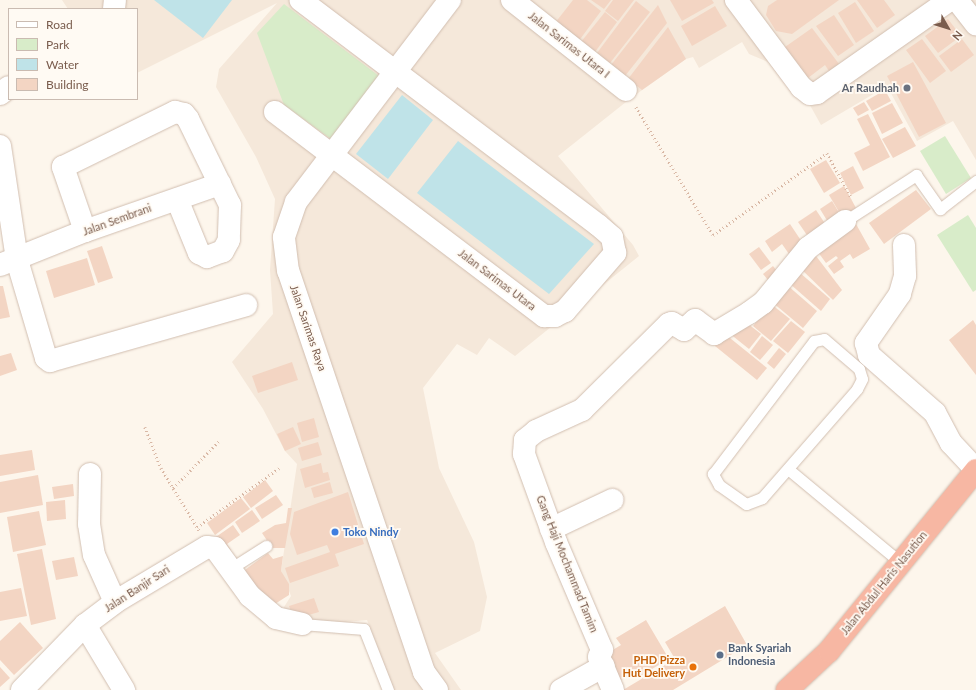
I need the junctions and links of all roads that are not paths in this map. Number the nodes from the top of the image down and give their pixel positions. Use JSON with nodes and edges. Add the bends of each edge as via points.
{"nodes":[{"id":1,"x":300,"y":0,"type":"edge"},
{"id":2,"x":450,"y":0,"type":"edge"},
{"id":3,"x":512,"y":0,"type":"edge"},
{"id":4,"x":950,"y":0,"type":"edge"},
{"id":5,"x":957,"y":0,"type":"edge"},
{"id":6,"x":738,"y":1,"type":"edge"},
{"id":7,"x":976,"y":24,"type":"edge"},
{"id":8,"x":396,"y":72,"type":"junction"},
{"id":9,"x":8,"y":88,"type":"edge"},
{"id":10,"x":626,"y":90,"type":"road end"},
{"id":11,"x":0,"y":94,"type":"edge"},
{"id":12,"x":275,"y":112,"type":"dead end"},
{"id":13,"x":0,"y":146,"type":"edge"},
{"id":14,"x":330,"y":154,"type":"junction"},
{"id":15,"x":976,"y":181,"type":"edge"},
{"id":16,"x":220,"y":184,"type":"junction"},
{"id":17,"x":177,"y":199,"type":"junction"},
{"id":18,"x":852,"y":217,"type":"joint"},
{"id":19,"x":85,"y":231,"type":"junction"},
{"id":20,"x":904,"y":245,"type":"dead end"},
{"id":21,"x":8,"y":262,"type":"edge"},
{"id":22,"x":246,"y":305,"type":"dead end"},
{"id":23,"x":788,"y":469,"type":"junction"},
{"id":24,"x":975,"y":473,"type":"edge"},
{"id":25,"x":90,"y":474,"type":"dead end"},
{"id":26,"x":612,"y":500,"type":"dead end"},
{"id":27,"x":551,"y":529,"type":"junction"},
{"id":28,"x":266,"y":546,"type":"dead end"},
{"id":29,"x":900,"y":562,"type":"junction"},
{"id":30,"x":230,"y":569,"type":"junction"},
{"id":31,"x":115,"y":602,"type":"junction"},
{"id":32,"x":302,"y":624,"type":"joint"},
{"id":33,"x":409,"y":624,"type":"junction"},
{"id":34,"x":85,"y":625,"type":"junction"},
{"id":35,"x":604,"y":666,"type":"junction"},
{"id":36,"x":22,"y":690,"type":"edge"},
{"id":37,"x":124,"y":690,"type":"edge"},
{"id":38,"x":388,"y":690,"type":"edge"},
{"id":39,"x":437,"y":690,"type":"edge"},
{"id":40,"x":453,"y":690,"type":"edge"},
{"id":41,"x":561,"y":690,"type":"edge"},
{"id":42,"x":613,"y":690,"type":"edge"},
{"id":43,"x":787,"y":690,"type":"edge"}],
"edges":[{"from":1,"to":8,"type":"street"},
{"from":2,"to":8,"type":"street","name":"Jalan Sarimas Raya"},
{"from":3,"to":10,"type":"street","name":"Jalan Sarimas Utara I"},
{"from":4,"to":6,"type":"street","via":[[817,93],[810,94],[801,87]]},
{"from":5,"to":7,"type":"street"},
{"from":8,"to":14,"type":"street","name":"Jalan Sarimas Raya"},
{"from":8,"to":14,"type":"street","name":"Jalan Sarimas Utara","via":[[608,233],[615,244],[615,254],[565,311],[555,316],[544,316]]},
{"from":9,"to":11,"type":"street"},
{"from":12,"to":14,"type":"street","name":"Jalan Sarimas Utara"},
{"from":13,"to":21,"type":"street"},
{"from":14,"to":33,"type":"street","name":"Jalan Sarimas Raya","via":[[296,202],[284,237],[288,271]]},
{"from":15,"to":18,"type":"lane","via":[[940,209],[916,175]]},
{"from":16,"to":17,"type":"street","name":"Jalan Sembrani"},
{"from":16,"to":17,"type":"street","via":[[230,205],[229,240],[223,251],[207,257],[199,253]]},
{"from":16,"to":19,"type":"street","via":[[188,118],[179,113],[165,114],[63,167]]},
{"from":17,"to":19,"type":"street","name":"Jalan Sembrani"},
{"from":18,"to":27,"type":"street","name":"Gang Haji Mochammad Tamim","via":[[808,248],[763,303],[749,313],[714,334],[695,320],[684,330],[672,322],[582,410],[525,440],[524,454]]},
{"from":19,"to":21,"type":"street","name":"Jalan Sembrani"},
{"from":20,"to":24,"type":"street","via":[[905,276],[900,294],[866,343],[869,355],[935,413],[951,443]]},
{"from":21,"to":22,"type":"street","via":[[46,358],[54,362]]},
{"from":23,"to":23,"type":"lane","via":[[762,498],[746,504],[719,485],[713,474],[814,341],[824,339],[859,370],[862,379],[857,389]]},
{"from":23,"to":29,"type":"lane"},
{"from":24,"to":29,"type":"highway","name":"Jalan Abdul Haris Nasution"},
{"from":25,"to":31,"type":"street","via":[[89,524],[94,555]]},
{"from":26,"to":27,"type":"street"},
{"from":27,"to":35,"type":"street","name":"Gang Haji Mochammad Tamim","via":[[584,603],[602,650],[600,657]]},
{"from":28,"to":30,"type":"lane"},
{"from":29,"to":43,"type":"highway","name":"Jalan Abdul Haris Nasution","via":[[829,651]]},
{"from":30,"to":31,"type":"street","name":"Jalan Banjir Sari","via":[[209,547]]},
{"from":30,"to":32,"type":"street","via":[[250,596],[276,618]]},
{"from":31,"to":34,"type":"street","name":"Jalan Banjir Sari"},
{"from":32,"to":38,"type":"lane","via":[[364,629]]},
{"from":33,"to":39,"type":"street","name":"Jalan Sarimas Raya","via":[[424,672]]},
{"from":33,"to":40,"type":"street"},
{"from":34,"to":36,"type":"street","name":"Jalan Banjir Sari"},
{"from":34,"to":37,"type":"street"},
{"from":35,"to":41,"type":"street"},
{"from":35,"to":42,"type":"street","name":"Gang Haji Mochammad Tamim"}]}
